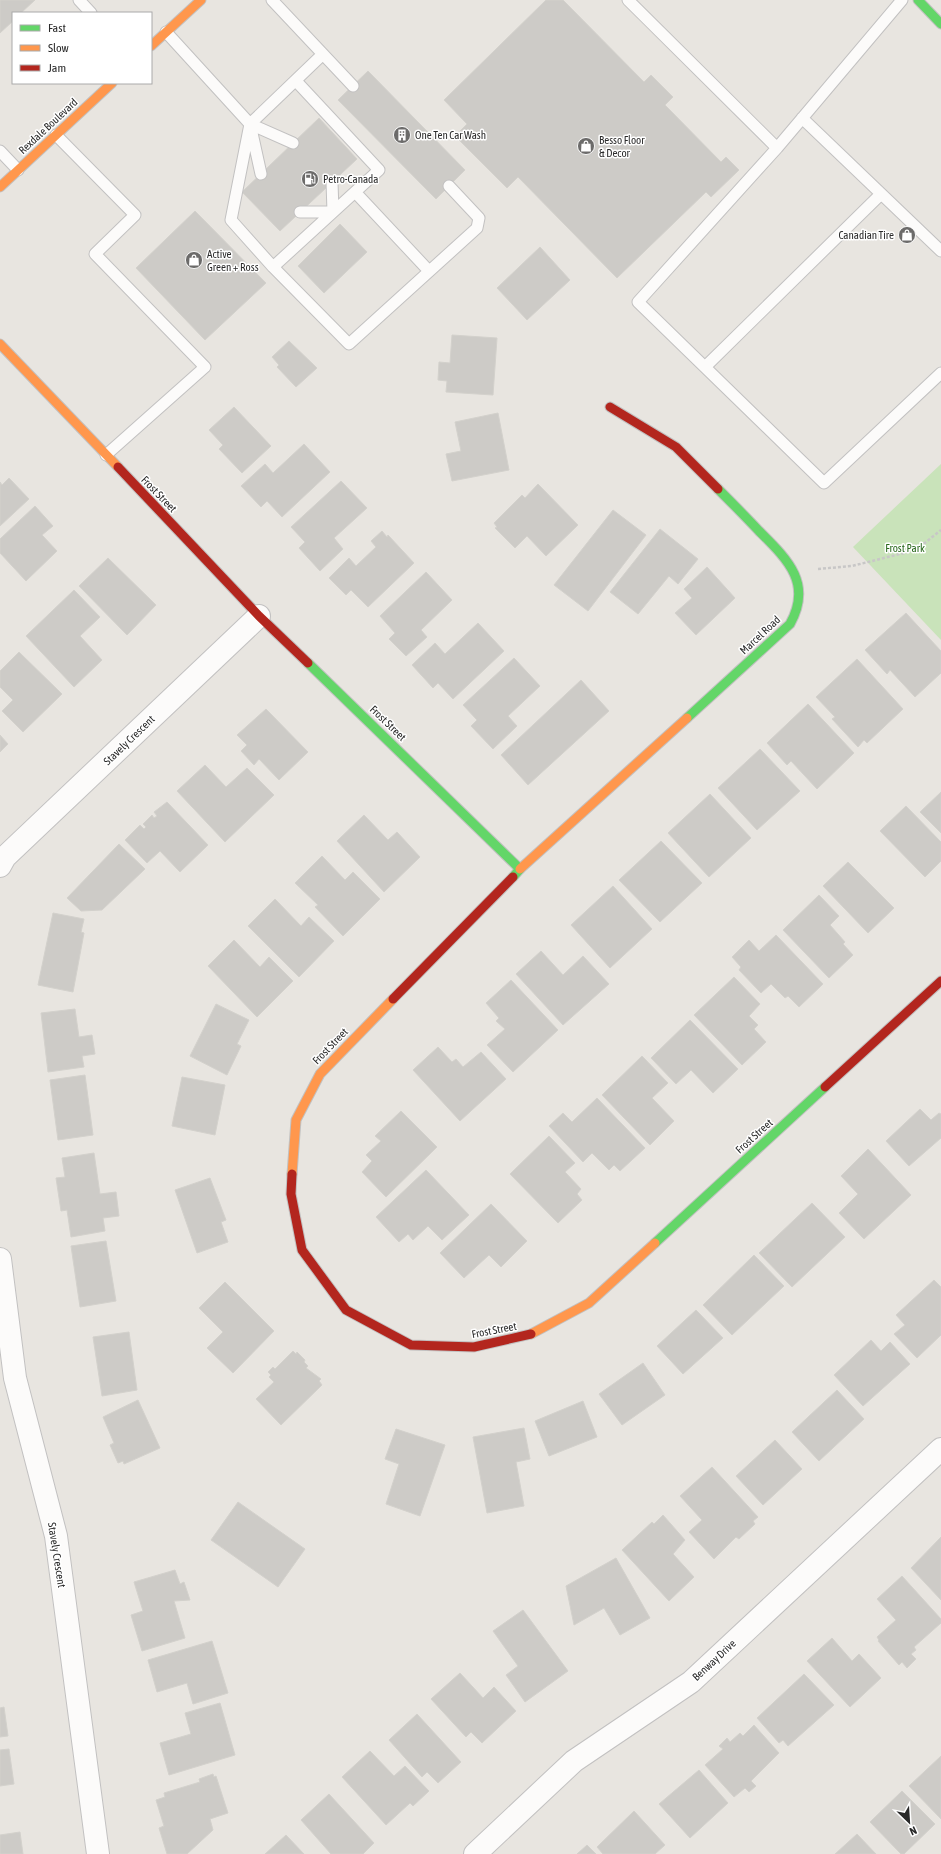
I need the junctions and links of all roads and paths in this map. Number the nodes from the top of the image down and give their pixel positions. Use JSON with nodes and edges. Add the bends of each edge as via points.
{"nodes":[{"id":1,"x":79,"y":0,"type":"edge"},
{"id":2,"x":201,"y":0,"type":"edge"},
{"id":3,"x":272,"y":0,"type":"edge"},
{"id":4,"x":628,"y":0,"type":"edge"},
{"id":5,"x":902,"y":0,"type":"edge"},
{"id":6,"x":918,"y":0,"type":"edge"},
{"id":7,"x":90,"y":12,"type":"edge"},
{"id":8,"x":941,"y":24,"type":"edge"},
{"id":9,"x":166,"y":32,"type":"junction"},
{"id":10,"x":152,"y":45,"type":"edge"},
{"id":11,"x":323,"y":54,"type":"junction"},
{"id":12,"x":296,"y":81,"type":"junction"},
{"id":13,"x":111,"y":84,"type":"edge"},
{"id":14,"x":353,"y":86,"type":"dead end"},
{"id":15,"x":802,"y":118,"type":"junction"},
{"id":16,"x":250,"y":124,"type":"junction"},
{"id":17,"x":56,"y":135,"type":"junction"},
{"id":18,"x":293,"y":143,"type":"dead end"},
{"id":19,"x":777,"y":148,"type":"junction"},
{"id":20,"x":0,"y":151,"type":"edge"},
{"id":21,"x":18,"y":170,"type":"junction"},
{"id":22,"x":261,"y":174,"type":"dead end"},
{"id":23,"x":332,"y":182,"type":"dead end"},
{"id":24,"x":449,"y":186,"type":"dead end"},
{"id":25,"x":0,"y":187,"type":"edge"},
{"id":26,"x":355,"y":192,"type":"junction"},
{"id":27,"x":881,"y":194,"type":"junction"},
{"id":28,"x":300,"y":212,"type":"dead end"},
{"id":29,"x":333,"y":212,"type":"junction"},
{"id":30,"x":941,"y":252,"type":"edge"},
{"id":31,"x":273,"y":267,"type":"junction"},
{"id":32,"x":429,"y":271,"type":"junction"},
{"id":33,"x":0,"y":344,"type":"edge"},
{"id":34,"x":705,"y":367,"type":"junction"},
{"id":35,"x":941,"y":373,"type":"edge"},
{"id":36,"x":610,"y":407,"type":"dead end"},
{"id":37,"x":106,"y":455,"type":"junction"},
{"id":38,"x":941,"y":530,"type":"edge"},
{"id":39,"x":792,"y":572,"type":"junction"},
{"id":40,"x":259,"y":616,"type":"junction"},
{"id":41,"x":0,"y":866,"type":"edge"},
{"id":42,"x":520,"y":869,"type":"junction"},
{"id":43,"x":941,"y":981,"type":"edge"},
{"id":44,"x":0,"y":1260,"type":"edge"},
{"id":45,"x":941,"y":1450,"type":"edge"},
{"id":46,"x":98,"y":1854,"type":"edge"},
{"id":47,"x":474,"y":1854,"type":"edge"}],
"edges":[{"from":1,"to":7,"type":"lane"},
{"from":2,"to":9,"type":"street"},
{"from":3,"to":11,"type":"lane"},
{"from":4,"to":19,"type":"lane"},
{"from":5,"to":15,"type":"lane"},
{"from":6,"to":8,"type":"street"},
{"from":9,"to":10,"type":"street"},
{"from":9,"to":16,"type":"lane"},
{"from":11,"to":12,"type":"lane"},
{"from":11,"to":14,"type":"lane"},
{"from":12,"to":16,"type":"lane"},
{"from":12,"to":26,"type":"lane","via":[[379,170]]},
{"from":13,"to":17,"type":"street","name":"Rexdale Boulevard"},
{"from":15,"to":19,"type":"lane"},
{"from":15,"to":27,"type":"lane"},
{"from":16,"to":18,"type":"lane"},
{"from":16,"to":22,"type":"lane"},
{"from":16,"to":31,"type":"lane","via":[[231,220]]},
{"from":17,"to":21,"type":"street","name":"Rexdale Boulevard"},
{"from":17,"to":37,"type":"lane","via":[[135,215],[95,254],[204,367]]},
{"from":19,"to":34,"type":"lane","via":[[638,302]]},
{"from":20,"to":21,"type":"lane"},
{"from":21,"to":25,"type":"street","name":"Rexdale Boulevard"},
{"from":23,"to":29,"type":"lane"},
{"from":24,"to":32,"type":"lane","via":[[479,218],[477,228]]},
{"from":26,"to":29,"type":"lane"},
{"from":26,"to":32,"type":"lane"},
{"from":27,"to":30,"type":"lane"},
{"from":27,"to":34,"type":"lane"},
{"from":28,"to":29,"type":"lane"},
{"from":29,"to":31,"type":"lane"},
{"from":31,"to":32,"type":"lane","via":[[349,344]]},
{"from":33,"to":37,"type":"street","name":"Frost Street"},
{"from":34,"to":35,"type":"lane","via":[[824,484]]},
{"from":36,"to":39,"type":"street","name":"Marcel Road","via":[[676,447],[787,559]]},
{"from":37,"to":40,"type":"street","name":"Frost Street"},
{"from":38,"to":39,"type":"path","via":[[916,550],[852,566]]},
{"from":39,"to":42,"type":"street","name":"Marcel Road","via":[[800,597],[798,612],[790,624]]},
{"from":40,"to":41,"type":"street","name":"Stavely Crescent","via":[[5,857]]},
{"from":40,"to":42,"type":"street","name":"Frost Street"},
{"from":42,"to":43,"type":"street","name":"Frost Street","via":[[320,1074],[296,1120],[291,1194],[302,1250],[346,1310],[411,1344],[474,1348],[527,1336],[589,1303]]},
{"from":44,"to":46,"type":"street","name":"Stavely Crescent","via":[[15,1378],[56,1536]]},
{"from":45,"to":47,"type":"street","name":"Benway Drive","via":[[691,1682],[574,1761]]}]}
